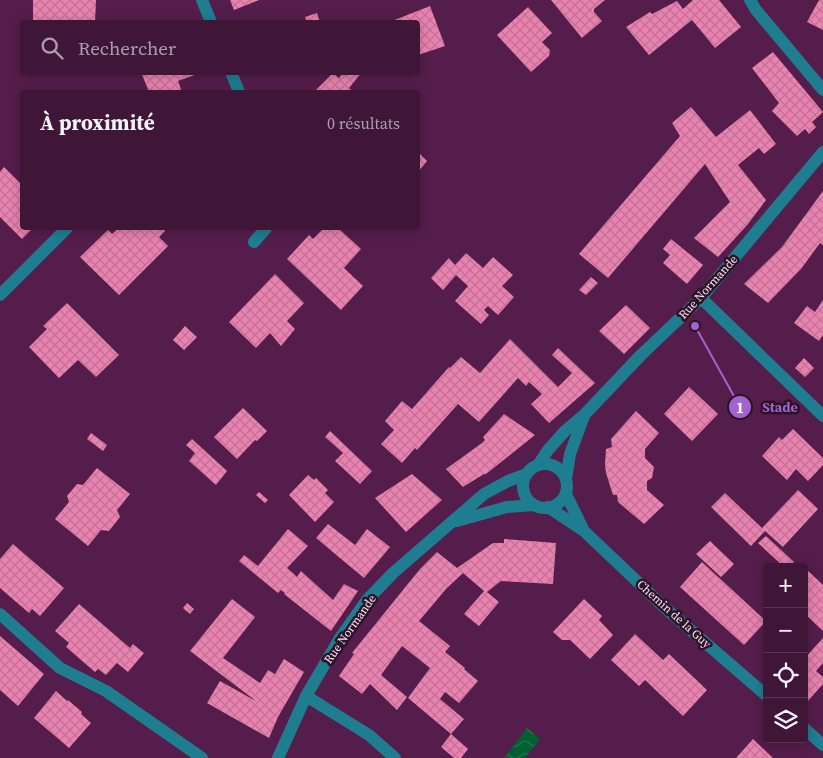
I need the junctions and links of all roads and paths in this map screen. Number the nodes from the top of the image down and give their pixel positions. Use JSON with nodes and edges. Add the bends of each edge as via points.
{"nodes":[{"id":1,"x":202,"y":0,"type":"edge"},
{"id":2,"x":750,"y":0,"type":"edge"},
{"id":3,"x":210,"y":20,"type":"edge"},
{"id":4,"x":232,"y":75,"type":"edge"},
{"id":5,"x":237,"y":90,"type":"edge"},
{"id":6,"x":823,"y":90,"type":"edge"},
{"id":7,"x":823,"y":152,"type":"edge"},
{"id":8,"x":65,"y":230,"type":"edge"},
{"id":9,"x":264,"y":230,"type":"edge"},
{"id":10,"x":254,"y":242,"type":"dead end"},
{"id":11,"x":0,"y":296,"type":"edge"},
{"id":12,"x":701,"y":298,"type":"junction"},
{"id":13,"x":584,"y":414,"type":"junction"},
{"id":14,"x":823,"y":416,"type":"edge"},
{"id":15,"x":538,"y":465,"type":"junction"},
{"id":16,"x":527,"y":474,"type":"junction"},
{"id":17,"x":566,"y":480,"type":"junction"},
{"id":18,"x":566,"y":494,"type":"junction"},
{"id":19,"x":534,"y":505,"type":"junction"},
{"id":20,"x":548,"y":507,"type":"junction"},
{"id":21,"x":452,"y":523,"type":"junction"},
{"id":22,"x":584,"y":531,"type":"junction"},
{"id":23,"x":0,"y":614,"type":"edge"},
{"id":24,"x":763,"y":693,"type":"edge"},
{"id":25,"x":306,"y":696,"type":"junction"},
{"id":26,"x":808,"y":731,"type":"edge"},
{"id":27,"x":823,"y":744,"type":"edge"},
{"id":28,"x":202,"y":758,"type":"edge"},
{"id":29,"x":278,"y":758,"type":"edge"},
{"id":30,"x":395,"y":758,"type":"edge"}],
"edges":[{"from":1,"to":3,"type":"street"},
{"from":2,"to":6,"type":"street"},
{"from":4,"to":5,"type":"street"},
{"from":7,"to":12,"type":"street","name":"Rue Normande"},
{"from":8,"to":11,"type":"street"},
{"from":9,"to":10,"type":"street"},
{"from":12,"to":13,"type":"street","name":"Rue Normande"},
{"from":12,"to":14,"type":"street"},
{"from":13,"to":15,"type":"street","name":"Rue Normande","via":[[565,430]]},
{"from":13,"to":17,"type":"street","name":"Rue Normande","via":[[570,454]]},
{"from":15,"to":16,"type":"street","name":"Rue Normande"},
{"from":15,"to":17,"type":"street","via":[[552,465],[563,473]]},
{"from":16,"to":19,"type":"street","via":[[523,487],[528,500]]},
{"from":16,"to":21,"type":"street","name":"Rue Normande","via":[[484,494]]},
{"from":17,"to":18,"type":"street","name":"Rue Normande"},
{"from":18,"to":20,"type":"street","via":[[556,505]]},
{"from":18,"to":22,"type":"street","name":"Chemin de la Guy"},
{"from":19,"to":20,"type":"street","name":"Rue Normande"},
{"from":19,"to":21,"type":"street","name":"Rue Normande","via":[[507,507]]},
{"from":20,"to":22,"type":"street","name":"Chemin de la Guy"},
{"from":21,"to":25,"type":"street","name":"Rue Normande","via":[[393,573],[367,600]]},
{"from":22,"to":24,"type":"street","name":"Chemin de la Guy","via":[[664,607]]},
{"from":23,"to":28,"type":"street","via":[[60,668],[106,691]]},
{"from":25,"to":29,"type":"street","name":"Rue Normande"},
{"from":25,"to":30,"type":"street","via":[[369,735]]},
{"from":26,"to":27,"type":"street"}]}
